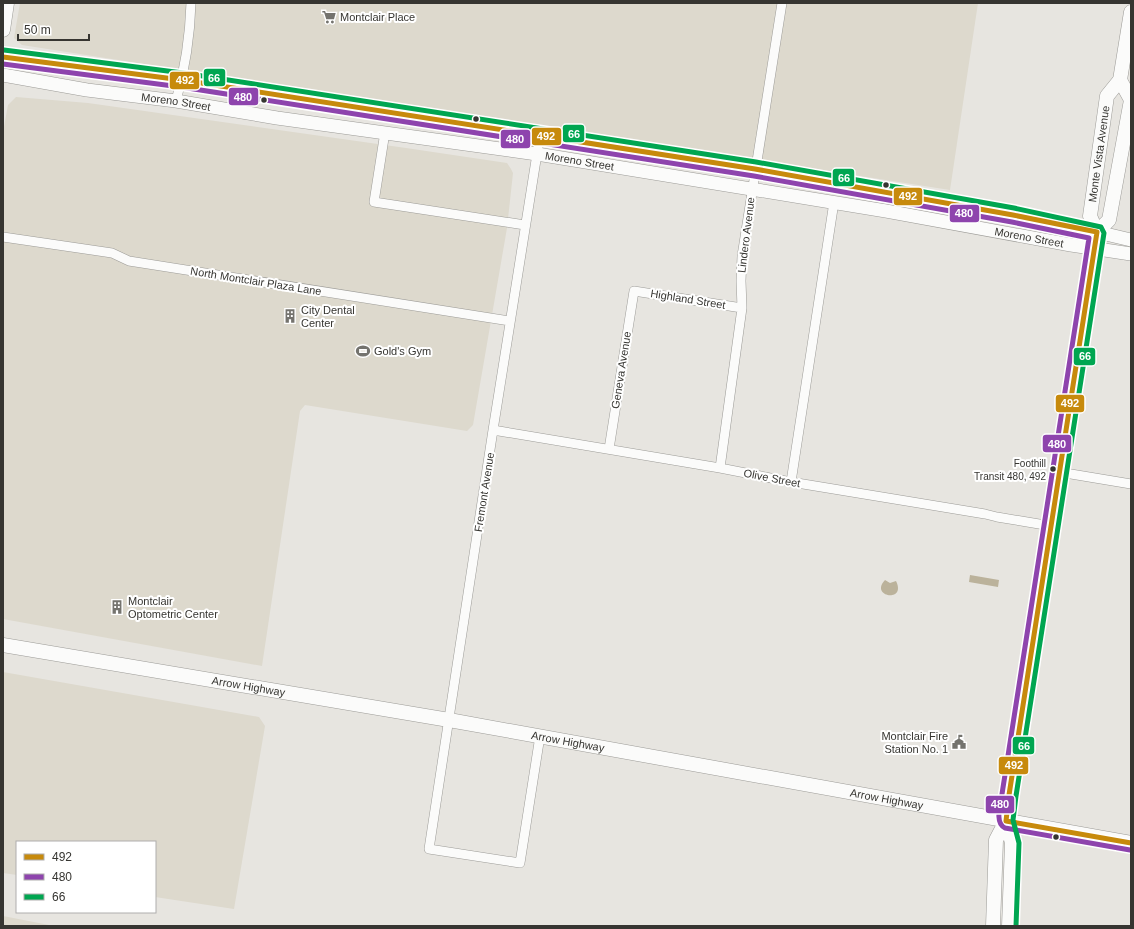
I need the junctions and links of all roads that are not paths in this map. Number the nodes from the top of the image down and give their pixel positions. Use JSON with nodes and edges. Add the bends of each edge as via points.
{"nodes":[{"id":1,"x":7,"y":3,"type":"edge"},
{"id":2,"x":191,"y":3,"type":"edge"},
{"id":3,"x":782,"y":3,"type":"edge"},
{"id":4,"x":1131,"y":12,"type":"edge"},
{"id":5,"x":3,"y":30,"type":"edge"},
{"id":6,"x":3,"y":57,"type":"edge"},
{"id":7,"x":3,"y":75,"type":"edge"},
{"id":8,"x":182,"y":80,"type":"junction"},
{"id":9,"x":1120,"y":80,"type":"junction"},
{"id":10,"x":176,"y":101,"type":"junction"},
{"id":11,"x":385,"y":132,"type":"junction"},
{"id":12,"x":540,"y":135,"type":"junction"},
{"id":13,"x":538,"y":154,"type":"junction"},
{"id":14,"x":755,"y":169,"type":"junction"},
{"id":15,"x":752,"y":188,"type":"junction"},
{"id":16,"x":834,"y":202,"type":"junction"},
{"id":17,"x":525,"y":224,"type":"junction"},
{"id":18,"x":1097,"y":232,"type":"junction"},
{"id":19,"x":3,"y":237,"type":"edge"},
{"id":20,"x":1131,"y":240,"type":"edge"},
{"id":21,"x":1094,"y":248,"type":"junction"},
{"id":22,"x":1131,"y":254,"type":"edge"},
{"id":23,"x":634,"y":291,"type":"joint"},
{"id":24,"x":742,"y":308,"type":"junction"},
{"id":25,"x":510,"y":321,"type":"junction"},
{"id":26,"x":493,"y":430,"type":"junction"},
{"id":27,"x":609,"y":449,"type":"junction"},
{"id":28,"x":720,"y":468,"type":"junction"},
{"id":29,"x":1059,"y":472,"type":"junction"},
{"id":30,"x":791,"y":482,"type":"junction"},
{"id":31,"x":1131,"y":484,"type":"edge"},
{"id":32,"x":1051,"y":526,"type":"junction"},
{"id":33,"x":3,"y":645,"type":"edge"},
{"id":34,"x":449,"y":720,"type":"junction"},
{"id":35,"x":540,"y":736,"type":"junction"},
{"id":36,"x":1006,"y":821,"type":"junction"},
{"id":37,"x":1131,"y":843,"type":"edge"},
{"id":38,"x":994,"y":926,"type":"edge"},
{"id":39,"x":1009,"y":926,"type":"edge"}],
"edges":[{"from":1,"to":5,"type":"main road"},
{"from":2,"to":8,"type":"street"},
{"from":3,"to":14,"type":"street","name":"Lindero Avenue"},
{"from":4,"to":9,"type":"main road","name":"Monte Vista Avenue"},
{"from":6,"to":8,"type":"street","name":"Moreno Street"},
{"from":7,"to":10,"type":"street","name":"Moreno Street","via":[[87,90]]},
{"from":8,"to":10,"type":"street"},
{"from":8,"to":12,"type":"street","name":"Moreno Street"},
{"from":9,"to":18,"type":"main road","name":"Monte Vista Avenue","via":[[1107,96],[1090,216]]},
{"from":9,"to":18,"type":"main road","name":"Monte Vista Avenue","via":[[1131,100],[1109,220]]},
{"from":10,"to":11,"type":"street","name":"Moreno Street"},
{"from":11,"to":13,"type":"street","name":"Moreno Street"},
{"from":11,"to":17,"type":"street","via":[[374,202]]},
{"from":12,"to":13,"type":"street","name":"Fremont Avenue"},
{"from":12,"to":14,"type":"street","name":"Moreno Street"},
{"from":13,"to":15,"type":"street","name":"Moreno Street"},
{"from":13,"to":17,"type":"street","name":"Fremont Avenue"},
{"from":14,"to":15,"type":"street","name":"Lindero Avenue"},
{"from":14,"to":18,"type":"street","name":"Moreno Street"},
{"from":15,"to":16,"type":"street","name":"Moreno Street"},
{"from":15,"to":24,"type":"street","name":"Lindero Avenue","via":[[741,269]]},
{"from":16,"to":21,"type":"street","name":"Moreno Street"},
{"from":16,"to":30,"type":"street"},
{"from":17,"to":25,"type":"street","name":"Fremont Avenue"},
{"from":18,"to":20,"type":"street","name":"Moreno Street"},
{"from":18,"to":21,"type":"main road","name":"Monte Vista Avenue"},
{"from":19,"to":25,"type":"street","name":"North Montclair Plaza Lane","via":[[112,254],[134,261]]},
{"from":21,"to":22,"type":"street","name":"Moreno Street"},
{"from":21,"to":29,"type":"main road","name":"Monte Vista Avenue"},
{"from":23,"to":24,"type":"street","name":"Highland Street"},
{"from":23,"to":27,"type":"street","name":"Geneva Avenue"},
{"from":24,"to":28,"type":"street","name":"Lindero Avenue"},
{"from":25,"to":26,"type":"street","name":"Fremont Avenue"},
{"from":26,"to":27,"type":"street","name":"Olive Street"},
{"from":26,"to":34,"type":"street","name":"Fremont Avenue"},
{"from":27,"to":28,"type":"street","name":"Olive Street"},
{"from":28,"to":30,"type":"street","name":"Olive Street"},
{"from":29,"to":31,"type":"street"},
{"from":29,"to":32,"type":"main road","name":"Monte Vista Avenue"},
{"from":30,"to":32,"type":"street","name":"Olive Street"},
{"from":32,"to":36,"type":"main road","name":"Monte Vista Avenue"},
{"from":33,"to":34,"type":"main road","name":"Arrow Highway"},
{"from":34,"to":35,"type":"main road","name":"Arrow Highway"},
{"from":34,"to":35,"type":"street","name":"Fremont Avenue","via":[[429,849],[520,863]]},
{"from":35,"to":36,"type":"main road","name":"Arrow Highway"},
{"from":36,"to":37,"type":"main road","name":"Arrow Highway"},
{"from":36,"to":38,"type":"main road","name":"Monte Vista Avenue","via":[[996,840]]},
{"from":36,"to":39,"type":"main road","name":"Monte Vista Avenue","via":[[1012,843]]}]}
